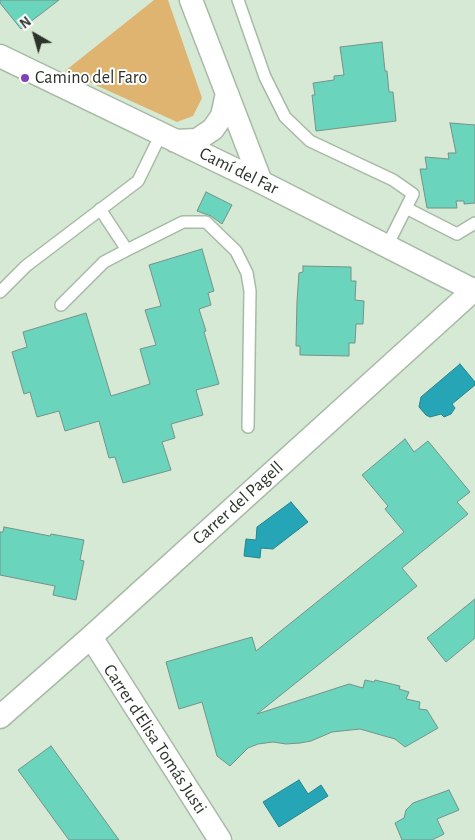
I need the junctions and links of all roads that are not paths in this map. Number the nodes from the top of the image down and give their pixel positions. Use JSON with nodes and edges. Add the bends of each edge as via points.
{"nodes":[{"id":1,"x":191,"y":0,"type":"edge"},
{"id":2,"x":238,"y":0,"type":"edge"},
{"id":3,"x":0,"y":56,"type":"edge"},
{"id":4,"x":227,"y":93,"type":"junction"},
{"id":5,"x":168,"y":137,"type":"junction"},
{"id":6,"x":261,"y":182,"type":"junction"},
{"id":7,"x":406,"y":208,"type":"junction"},
{"id":8,"x":100,"y":209,"type":"junction"},
{"id":9,"x":475,"y":223,"type":"edge"},
{"id":10,"x":386,"y":246,"type":"junction"},
{"id":11,"x":127,"y":250,"type":"junction"},
{"id":12,"x":474,"y":290,"type":"edge"},
{"id":13,"x":0,"y":292,"type":"edge"},
{"id":14,"x":61,"y":305,"type":"dead end"},
{"id":15,"x":248,"y":427,"type":"dead end"},
{"id":16,"x":90,"y":637,"type":"junction"},
{"id":17,"x":0,"y":717,"type":"edge"},
{"id":18,"x":220,"y":840,"type":"edge"}],
"edges":[{"from":1,"to":4,"type":"street"},
{"from":2,"to":7,"type":"lane","via":[[265,77],[284,118],[310,141],[393,180],[413,194]]},
{"from":3,"to":5,"type":"street","name":"Camí del Far"},
{"from":4,"to":5,"type":"street","via":[[222,116],[213,129],[197,140]]},
{"from":4,"to":6,"type":"street"},
{"from":5,"to":6,"type":"street","name":"Camí del Far"},
{"from":5,"to":8,"type":"lane","via":[[138,181]]},
{"from":6,"to":10,"type":"street","name":"Camí del Far"},
{"from":7,"to":9,"type":"lane","via":[[457,234]]},
{"from":7,"to":10,"type":"lane"},
{"from":8,"to":11,"type":"lane"},
{"from":8,"to":13,"type":"lane","via":[[26,266]]},
{"from":10,"to":12,"type":"street","name":"Camí del Far"},
{"from":11,"to":14,"type":"lane","via":[[104,262]]},
{"from":11,"to":15,"type":"lane","via":[[183,222],[206,222],[236,250],[250,290]]},
{"from":12,"to":16,"type":"street","name":"Carrer del Pagell"},
{"from":16,"to":17,"type":"street","name":"Carrer del Pagell"},
{"from":16,"to":18,"type":"street","name":"Carrer d'Elisa Tomás Justi"}]}
